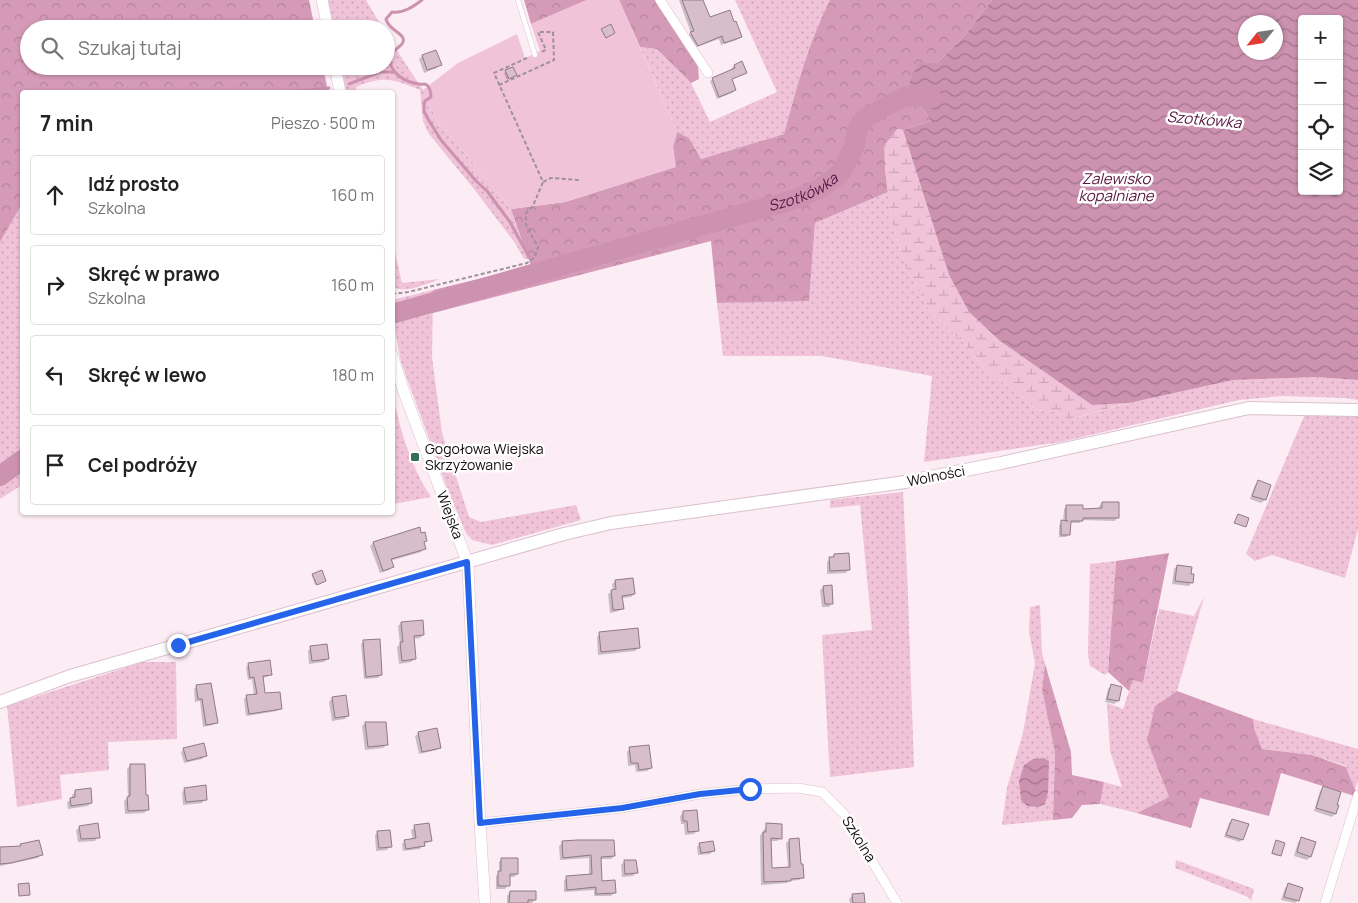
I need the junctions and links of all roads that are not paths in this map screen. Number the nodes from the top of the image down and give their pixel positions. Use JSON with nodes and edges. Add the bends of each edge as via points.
{"nodes":[{"id":1,"x":322,"y":0,"type":"edge"},
{"id":2,"x":518,"y":0,"type":"edge"},
{"id":3,"x":660,"y":0,"type":"edge"},
{"id":4,"x":326,"y":20,"type":"edge"},
{"id":5,"x":535,"y":55,"type":"road end"},
{"id":6,"x":708,"y":73,"type":"dead end"},
{"id":7,"x":337,"y":75,"type":"edge"},
{"id":8,"x":340,"y":90,"type":"edge"},
{"id":9,"x":395,"y":364,"type":"edge"},
{"id":10,"x":1358,"y":410,"type":"edge"},
{"id":11,"x":467,"y":562,"type":"junction"},
{"id":12,"x":0,"y":702,"type":"edge"},
{"id":13,"x":1358,"y":795,"type":"edge"},
{"id":14,"x":480,"y":823,"type":"junction"},
{"id":15,"x":486,"y":903,"type":"edge"},
{"id":16,"x":897,"y":903,"type":"edge"},
{"id":17,"x":1325,"y":903,"type":"edge"}],
"edges":[{"from":1,"to":4,"type":"street"},
{"from":2,"to":5,"type":"lane"},
{"from":3,"to":6,"type":"street"},
{"from":7,"to":8,"type":"street"},
{"from":9,"to":11,"type":"street","name":"Wiejska"},
{"from":10,"to":11,"type":"main road","name":"Wolności","via":[[1249,408],[905,482],[611,523]]},
{"from":11,"to":12,"type":"main road","name":"Wolności","via":[[70,676]]},
{"from":11,"to":14,"type":"street","name":"Wiejska"},
{"from":13,"to":17,"type":"street"},
{"from":14,"to":15,"type":"street"},
{"from":14,"to":16,"type":"street","name":"Szkolna","via":[[622,808],[750,789],[798,788],[822,792],[844,814]]}]}
